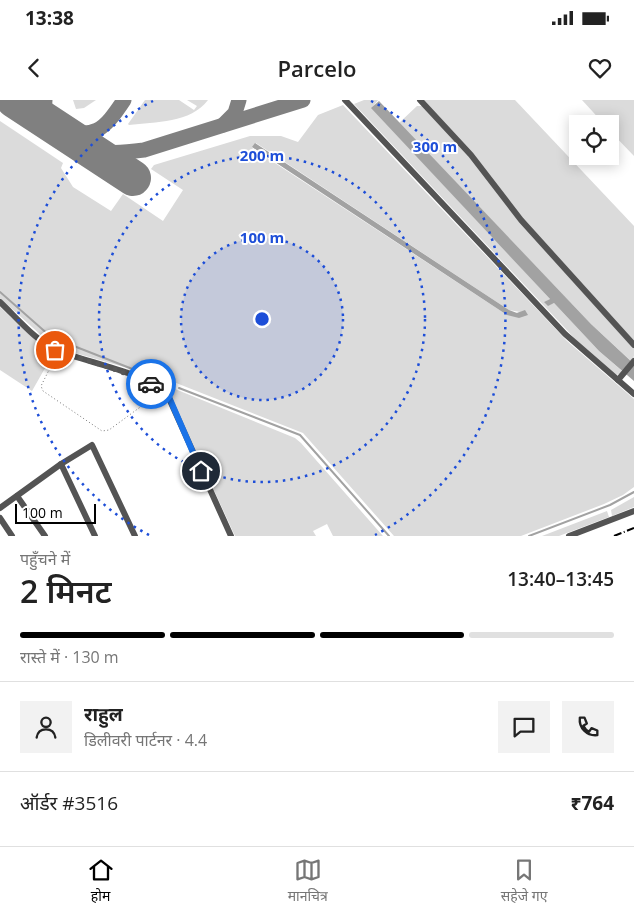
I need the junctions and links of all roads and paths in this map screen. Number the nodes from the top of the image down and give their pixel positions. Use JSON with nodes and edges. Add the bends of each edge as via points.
{"nodes":[{"id":1,"x":344,"y":100,"type":"edge"},
{"id":2,"x":420,"y":100,"type":"edge"},
{"id":3,"x":0,"y":302,"type":"edge"},
{"id":4,"x":634,"y":345,"type":"edge"},
{"id":5,"x":58,"y":351,"type":"junction"},
{"id":6,"x":634,"y":362,"type":"edge"},
{"id":7,"x":618,"y":380,"type":"junction"},
{"id":8,"x":163,"y":391,"type":"junction"},
{"id":9,"x":634,"y":394,"type":"edge"},
{"id":10,"x":60,"y":464,"type":"junction"},
{"id":11,"x":17,"y":496,"type":"junction"},
{"id":12,"x":0,"y":508,"type":"edge"},
{"id":13,"x":634,"y":511,"type":"edge"},
{"id":14,"x":0,"y":518,"type":"edge"},
{"id":15,"x":10,"y":535,"type":"edge"},
{"id":16,"x":45,"y":536,"type":"edge"},
{"id":17,"x":95,"y":536,"type":"edge"},
{"id":18,"x":135,"y":536,"type":"edge"},
{"id":19,"x":231,"y":536,"type":"edge"},
{"id":20,"x":569,"y":536,"type":"edge"}],
"edges":[{"from":1,"to":7,"type":"street","via":[[565,334]]},
{"from":2,"to":4,"type":"street","via":[[471,154],[521,220]]},
{"from":3,"to":5,"type":"street","via":[[50,348]]},
{"from":5,"to":8,"type":"street","via":[[114,369]]},
{"from":5,"to":8,"type":"path","via":[[42,388],[46,394],[102,431],[109,430]]},
{"from":6,"to":7,"type":"street"},
{"from":7,"to":9,"type":"street"},
{"from":8,"to":19,"type":"street","via":[[172,403]]},
{"from":10,"to":11,"type":"street"},
{"from":10,"to":17,"type":"street"},
{"from":10,"to":18,"type":"street","via":[[92,445]]},
{"from":11,"to":12,"type":"street"},
{"from":11,"to":16,"type":"street"},
{"from":13,"to":20,"type":"street"},
{"from":14,"to":15,"type":"street"}]}
